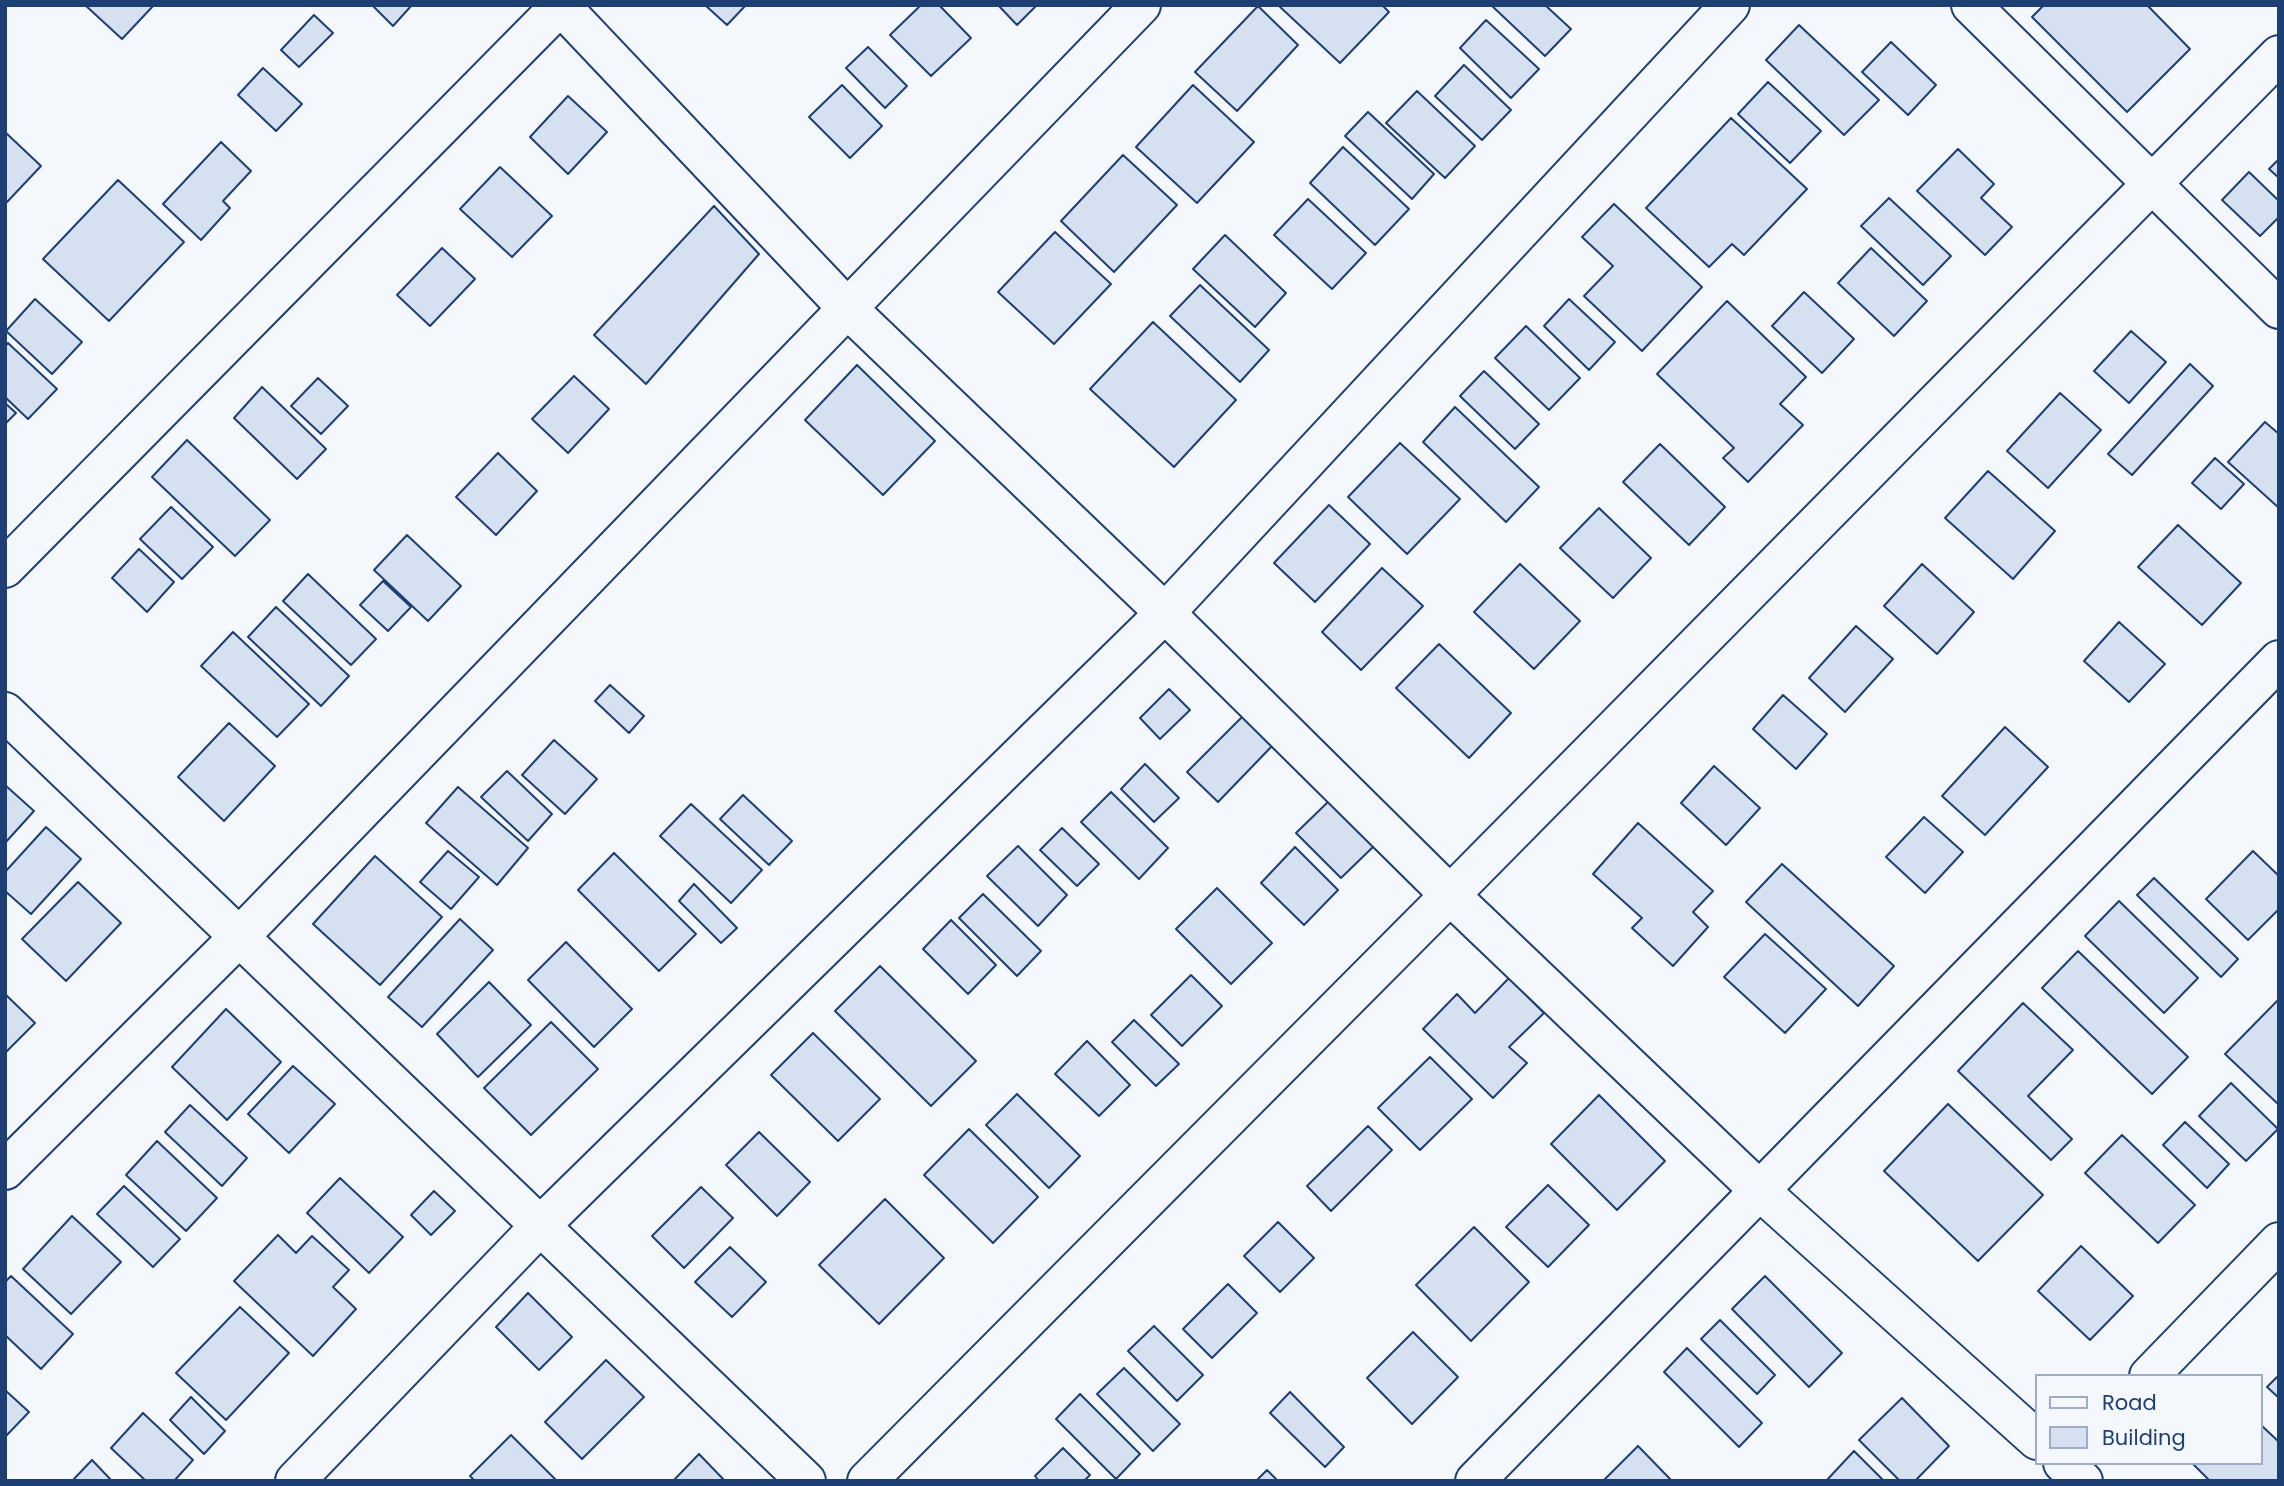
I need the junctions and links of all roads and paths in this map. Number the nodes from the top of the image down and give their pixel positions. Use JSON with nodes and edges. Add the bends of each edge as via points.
{"nodes":[{"id":1,"x":1141,"y":5,"type":"edge"},
{"id":2,"x":1730,"y":5,"type":"edge"},
{"id":3,"x":1971,"y":5,"type":"edge"},
{"id":4,"x":561,"y":6,"type":"edge"},
{"id":5,"x":2279,"y":55,"type":"edge"},
{"id":6,"x":2152,"y":186,"type":"junction"},
{"id":7,"x":848,"y":309,"type":"junction"},
{"id":8,"x":2279,"y":309,"type":"edge"},
{"id":9,"x":5,"y":568,"type":"edge"},
{"id":10,"x":1165,"y":612,"type":"junction"},
{"id":11,"x":2279,"y":660,"type":"edge"},
{"id":12,"x":5,"y":712,"type":"edge"},
{"id":13,"x":1450,"y":895,"type":"junction"},
{"id":14,"x":240,"y":936,"type":"junction"},
{"id":15,"x":5,"y":1171,"type":"edge"},
{"id":16,"x":1759,"y":1190,"type":"junction"},
{"id":17,"x":541,"y":1225,"type":"junction"},
{"id":18,"x":2279,"y":1242,"type":"edge"},
{"id":19,"x":2151,"y":1374,"type":"edge"},
{"id":20,"x":2036,"y":1439,"type":"edge"},
{"id":21,"x":2062,"y":1465,"type":"edge"},
{"id":22,"x":2066,"y":1465,"type":"edge"},
{"id":23,"x":295,"y":1481,"type":"edge"},
{"id":24,"x":806,"y":1481,"type":"edge"},
{"id":25,"x":867,"y":1481,"type":"edge"},
{"id":26,"x":1475,"y":1481,"type":"edge"},
{"id":27,"x":2047,"y":1481,"type":"edge"},
{"id":28,"x":2083,"y":1481,"type":"edge"}],
"edges":[{"from":1,"to":7,"type":"street"},
{"from":2,"to":10,"type":"street"},
{"from":3,"to":6,"type":"street"},
{"from":4,"to":7,"type":"street"},
{"from":4,"to":9,"type":"street"},
{"from":5,"to":6,"type":"street"},
{"from":6,"to":8,"type":"street"},
{"from":6,"to":13,"type":"street"},
{"from":7,"to":10,"type":"street"},
{"from":7,"to":14,"type":"street"},
{"from":10,"to":13,"type":"street"},
{"from":10,"to":17,"type":"street"},
{"from":11,"to":16,"type":"street"},
{"from":12,"to":14,"type":"street"},
{"from":13,"to":16,"type":"street"},
{"from":13,"to":25,"type":"street"},
{"from":14,"to":15,"type":"street"},
{"from":14,"to":17,"type":"street"},
{"from":16,"to":20,"type":"street"},
{"from":16,"to":26,"type":"street"},
{"from":17,"to":23,"type":"street"},
{"from":17,"to":24,"type":"street"},
{"from":18,"to":19,"type":"street"},
{"from":21,"to":27,"type":"street"},
{"from":22,"to":28,"type":"street"}]}
